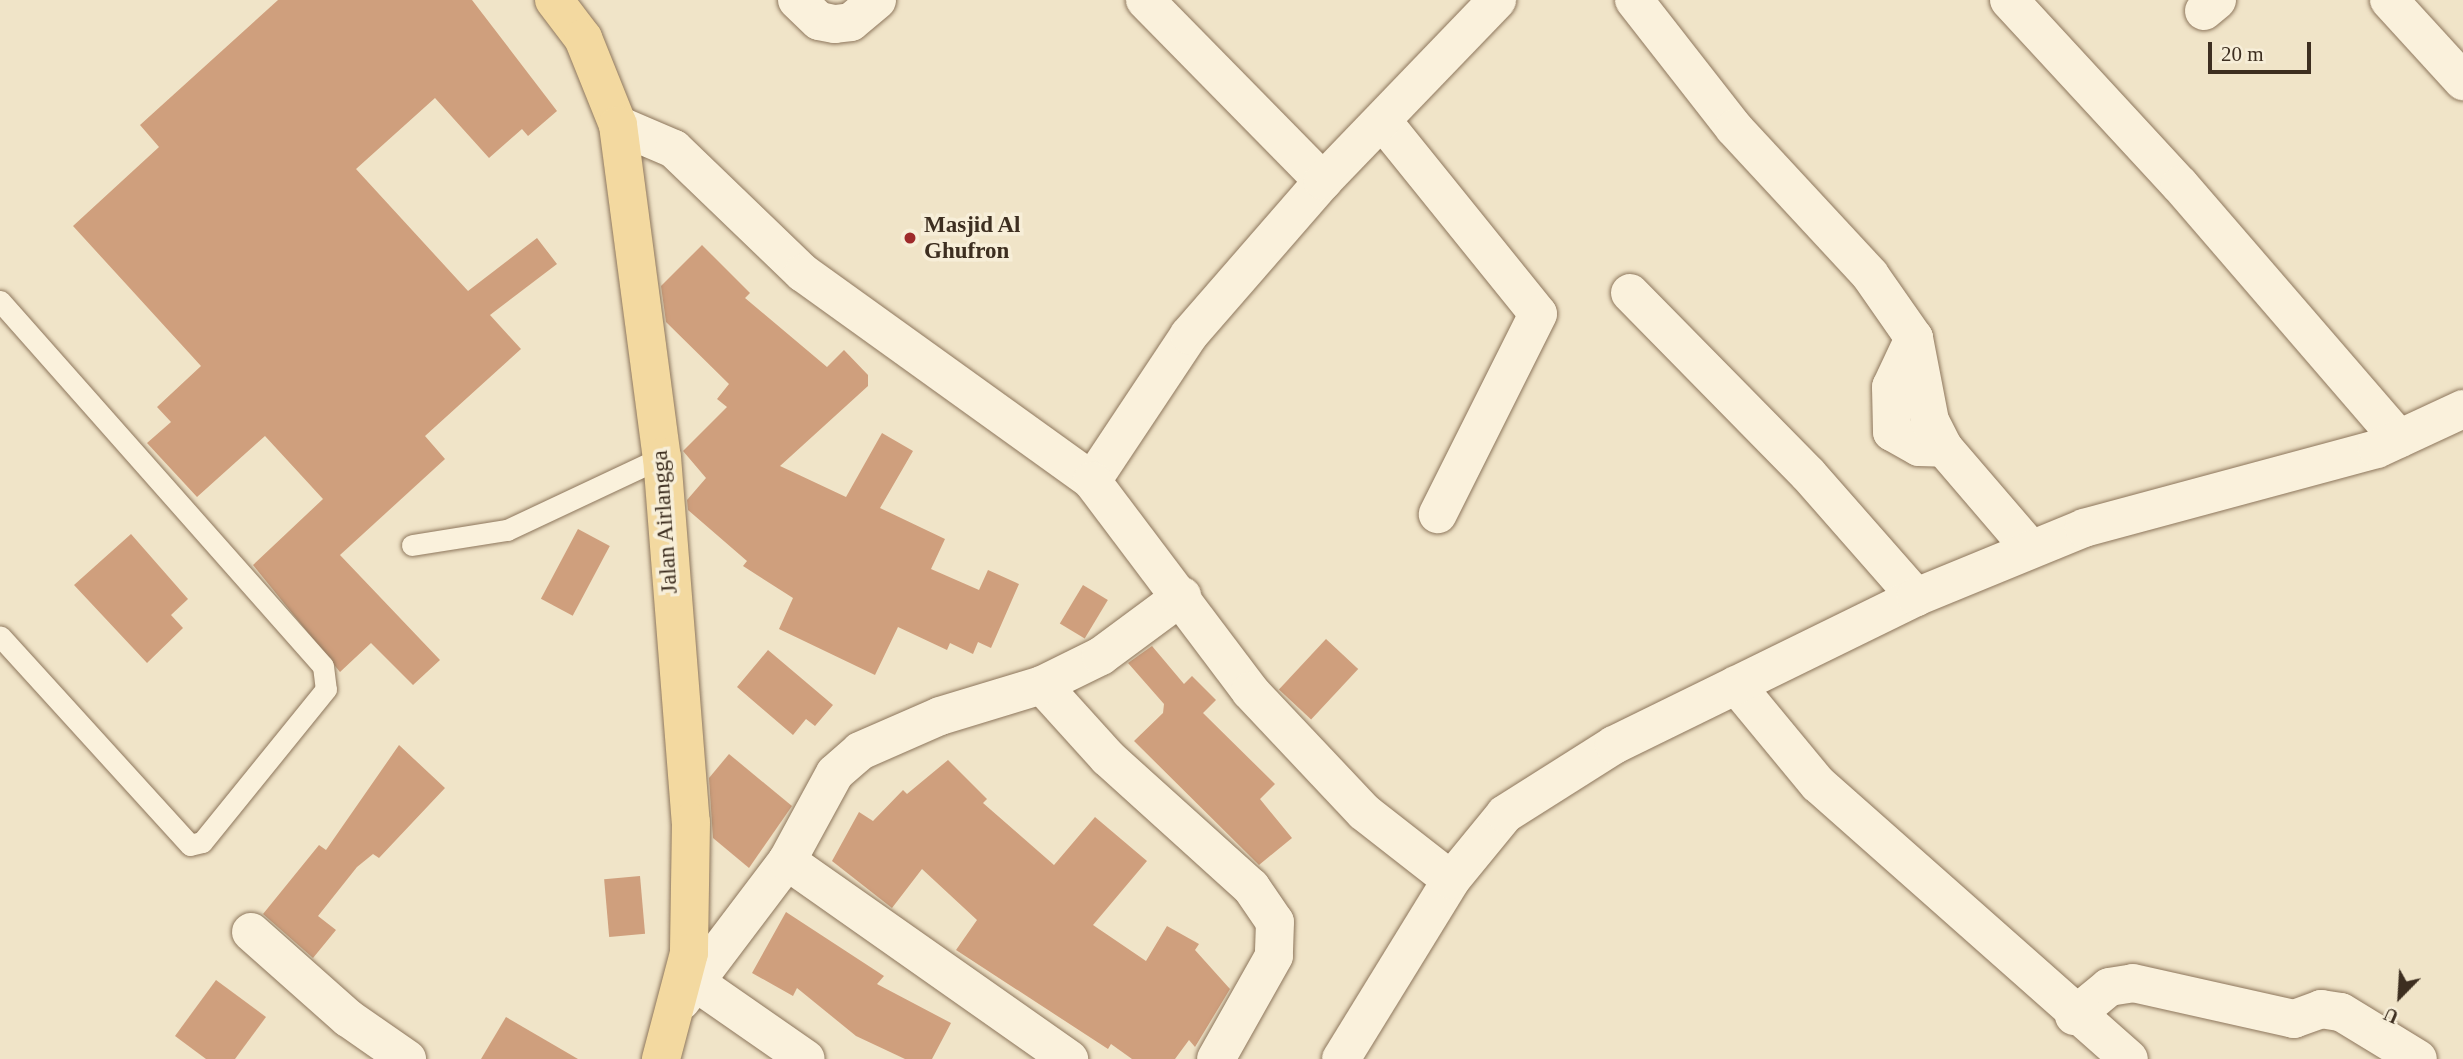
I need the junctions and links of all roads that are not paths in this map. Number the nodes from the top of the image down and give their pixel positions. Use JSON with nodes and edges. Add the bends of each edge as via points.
{"nodes":[{"id":1,"x":554,"y":0,"type":"edge"},
{"id":2,"x":797,"y":0,"type":"edge"},
{"id":3,"x":877,"y":0,"type":"edge"},
{"id":4,"x":1145,"y":0,"type":"edge"},
{"id":5,"x":1497,"y":0,"type":"edge"},
{"id":6,"x":1634,"y":0,"type":"edge"},
{"id":7,"x":2009,"y":0,"type":"edge"},
{"id":8,"x":2389,"y":0,"type":"edge"},
{"id":9,"x":2463,"y":81,"type":"edge"},
{"id":10,"x":1384,"y":122,"type":"junction"},
{"id":11,"x":618,"y":125,"type":"junction"},
{"id":12,"x":1323,"y":181,"type":"junction"},
{"id":13,"x":1630,"y":293,"type":"dead end"},
{"id":14,"x":0,"y":301,"type":"edge"},
{"id":15,"x":2463,"y":409,"type":"edge"},
{"id":16,"x":2399,"y":439,"type":"junction"},
{"id":17,"x":662,"y":457,"type":"junction"},
{"id":18,"x":1092,"y":481,"type":"junction"},
{"id":19,"x":1438,"y":514,"type":"dead end"},
{"id":20,"x":412,"y":545,"type":"dead end"},
{"id":21,"x":2029,"y":547,"type":"junction"},
{"id":22,"x":1182,"y":596,"type":"junction"},
{"id":23,"x":1916,"y":597,"type":"junction"},
{"id":24,"x":0,"y":636,"type":"edge"},
{"id":25,"x":1042,"y":685,"type":"junction"},
{"id":26,"x":1736,"y":685,"type":"junction"},
{"id":27,"x":788,"y":862,"type":"junction"},
{"id":28,"x":1451,"y":880,"type":"junction"},
{"id":29,"x":251,"y":933,"type":"dead end"},
{"id":30,"x":690,"y":992,"type":"junction"},
{"id":31,"x":2074,"y":1016,"type":"junction"},
{"id":32,"x":407,"y":1059,"type":"edge"},
{"id":33,"x":661,"y":1059,"type":"edge"},
{"id":34,"x":806,"y":1059,"type":"edge"},
{"id":35,"x":1069,"y":1059,"type":"edge"},
{"id":36,"x":1216,"y":1059,"type":"edge"},
{"id":37,"x":1340,"y":1059,"type":"edge"},
{"id":38,"x":2129,"y":1059,"type":"edge"},
{"id":39,"x":2418,"y":1059,"type":"edge"}],
"edges":[{"from":1,"to":11,"type":"main road","name":"Jalan Airlangga","via":[[593,58]]},
{"from":2,"to":3,"type":"street","via":[[819,21],[835,24],[851,22]]},
{"from":4,"to":12,"type":"street"},
{"from":5,"to":10,"type":"street"},
{"from":6,"to":21,"type":"street","via":[[1734,128],[1870,275],[1914,338],[1891,387],[1887,420],[1901,441],[1944,447]]},
{"from":7,"to":16,"type":"street","via":[[2215,224]]},
{"from":8,"to":9,"type":"street"},
{"from":10,"to":12,"type":"street"},
{"from":10,"to":19,"type":"street","via":[[1538,314]]},
{"from":11,"to":17,"type":"main road","name":"Jalan Airlangga"},
{"from":11,"to":18,"type":"street","via":[[674,149],[803,273]]},
{"from":12,"to":18,"type":"street","via":[[1189,335]]},
{"from":13,"to":23,"type":"street","via":[[1808,474]]},
{"from":14,"to":24,"type":"lane","via":[[323,666],[326,689],[202,842],[190,845]]},
{"from":15,"to":16,"type":"street"},
{"from":16,"to":21,"type":"street"},
{"from":17,"to":20,"type":"lane","via":[[508,530],[473,540]]},
{"from":17,"to":30,"type":"main road","name":"Jalan Airlangga","via":[[691,822]]},
{"from":18,"to":22,"type":"street"},
{"from":21,"to":23,"type":"street"},
{"from":22,"to":25,"type":"street","via":[[1101,656]]},
{"from":22,"to":28,"type":"street","via":[[1250,691],[1325,773],[1388,833]]},
{"from":23,"to":26,"type":"street"},
{"from":25,"to":27,"type":"street","via":[[940,716],[860,751],[835,772]]},
{"from":25,"to":36,"type":"street","via":[[1108,758],[1251,887],[1275,922],[1274,956]]},
{"from":26,"to":28,"type":"street","via":[[1614,745],[1505,814]]},
{"from":26,"to":31,"type":"street","via":[[1818,784]]},
{"from":27,"to":30,"type":"street"},
{"from":27,"to":35,"type":"street"},
{"from":28,"to":37,"type":"street"},
{"from":29,"to":32,"type":"street"},
{"from":30,"to":33,"type":"main road","name":"Jalan Airlangga"},
{"from":30,"to":34,"type":"street"},
{"from":31,"to":38,"type":"street"},
{"from":31,"to":39,"type":"street","via":[[2109,988],[2133,983],[2294,1019],[2322,1009],[2341,1012]]}]}
